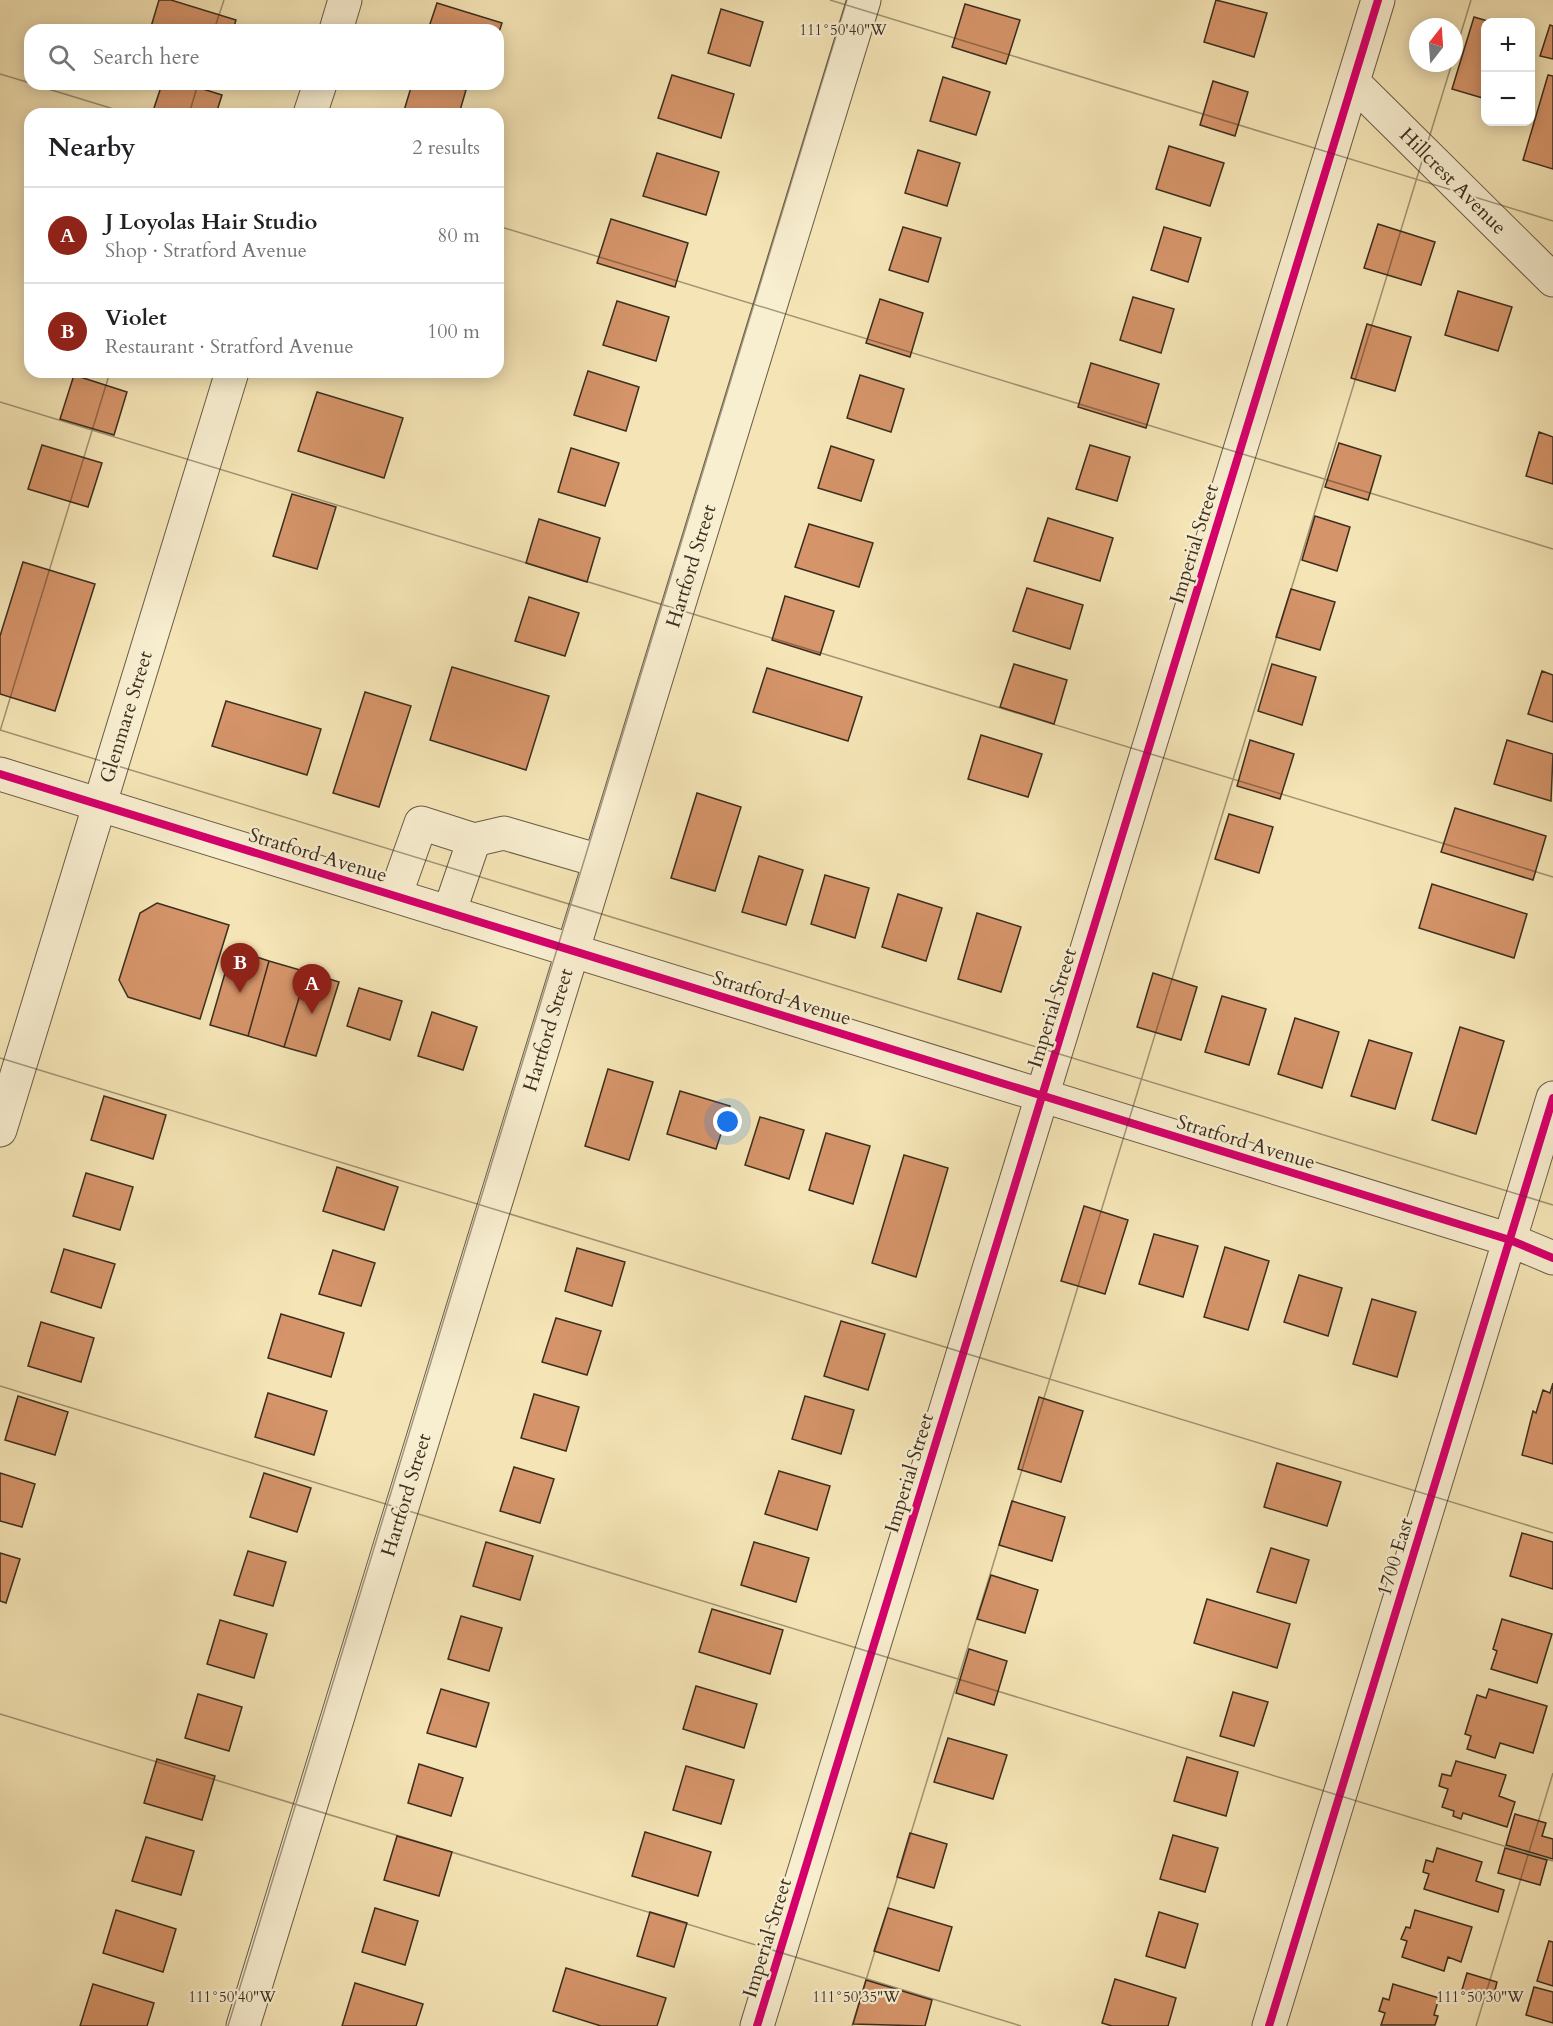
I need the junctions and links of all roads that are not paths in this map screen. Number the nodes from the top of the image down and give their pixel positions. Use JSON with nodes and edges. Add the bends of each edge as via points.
{"nodes":[{"id":1,"x":345,"y":0,"type":"edge"},
{"id":2,"x":864,"y":0,"type":"edge"},
{"id":3,"x":1378,"y":0,"type":"edge"},
{"id":4,"x":338,"y":24,"type":"edge"},
{"id":5,"x":1353,"y":82,"type":"junction"},
{"id":6,"x":318,"y":90,"type":"edge"},
{"id":7,"x":312,"y":108,"type":"edge"},
{"id":8,"x":1553,"y":280,"type":"edge"},
{"id":9,"x":230,"y":378,"type":"edge"},
{"id":10,"x":0,"y":774,"type":"edge"},
{"id":11,"x":99,"y":805,"type":"junction"},
{"id":12,"x":474,"y":840,"type":"junction"},
{"id":13,"x":600,"y":861,"type":"junction"},
{"id":14,"x":395,"y":896,"type":"junction"},
{"id":15,"x":449,"y":912,"type":"junction"},
{"id":16,"x":573,"y":951,"type":"junction"},
{"id":17,"x":1042,"y":1096,"type":"junction"},
{"id":18,"x":1553,"y":1098,"type":"edge"},
{"id":19,"x":0,"y":1130,"type":"edge"},
{"id":20,"x":1510,"y":1240,"type":"junction"},
{"id":21,"x":1553,"y":1258,"type":"edge"},
{"id":22,"x":243,"y":2026,"type":"edge"},
{"id":23,"x":757,"y":2026,"type":"edge"},
{"id":24,"x":1269,"y":2026,"type":"edge"}],
"edges":[{"from":1,"to":4,"type":"street"},
{"from":2,"to":13,"type":"street","name":"Hartford Street"},
{"from":3,"to":5,"type":"street","name":"Imperial Street"},
{"from":5,"to":8,"type":"street","name":"Hillcrest Avenue"},
{"from":5,"to":17,"type":"street","name":"Imperial Street"},
{"from":6,"to":7,"type":"street"},
{"from":9,"to":11,"type":"street","name":"Glenmare Street"},
{"from":10,"to":11,"type":"street","name":"Stratford Avenue"},
{"from":11,"to":14,"type":"street","name":"Stratford Avenue"},
{"from":11,"to":19,"type":"street","name":"Glenmare Street"},
{"from":12,"to":13,"type":"street","via":[[504,832]]},
{"from":12,"to":14,"type":"street","via":[[421,823]]},
{"from":12,"to":15,"type":"street"},
{"from":13,"to":16,"type":"street","name":"Hartford Street"},
{"from":14,"to":15,"type":"street","name":"Stratford Avenue"},
{"from":15,"to":16,"type":"street","name":"Stratford Avenue"},
{"from":16,"to":17,"type":"street","name":"Stratford Avenue"},
{"from":16,"to":22,"type":"street","name":"Hartford Street"},
{"from":17,"to":20,"type":"street","name":"Stratford Avenue"},
{"from":17,"to":23,"type":"street","name":"Imperial Street"},
{"from":18,"to":20,"type":"street","name":"1700 East"},
{"from":20,"to":21,"type":"street","name":"Stratford Avenue"},
{"from":20,"to":24,"type":"street","name":"1700 East"}]}
